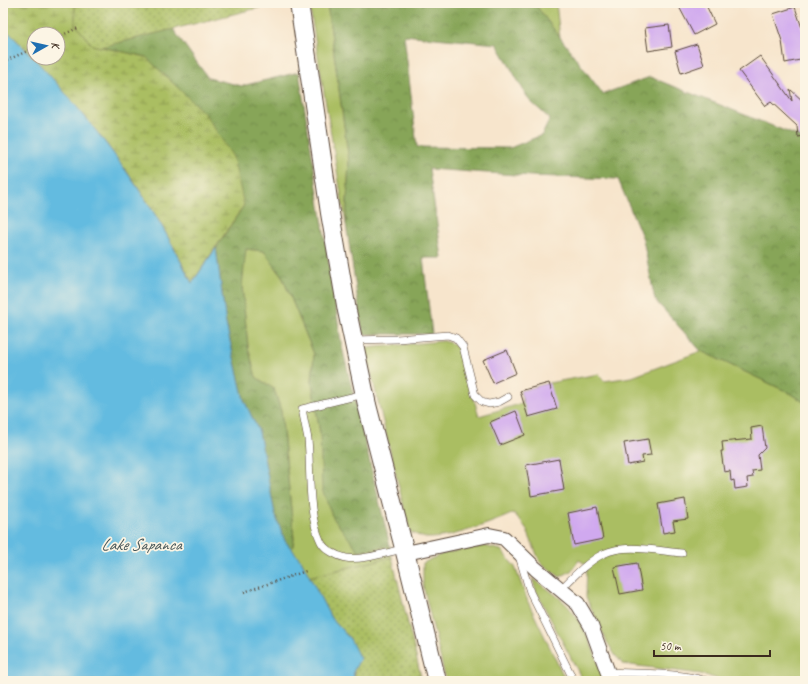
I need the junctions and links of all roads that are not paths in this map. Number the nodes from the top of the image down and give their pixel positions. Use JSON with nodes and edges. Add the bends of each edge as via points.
{"nodes":[{"id":1,"x":298,"y":3,"type":"edge"},
{"id":2,"x":353,"y":340,"type":"junction"},
{"id":3,"x":364,"y":394,"type":"junction"},
{"id":4,"x":508,"y":397,"type":"dead end"},
{"id":5,"x":517,"y":550,"type":"junction"},
{"id":6,"x":405,"y":551,"type":"junction"},
{"id":7,"x":682,"y":553,"type":"dead end"},
{"id":8,"x":561,"y":589,"type":"junction"},
{"id":9,"x":609,"y":676,"type":"edge"},
{"id":10,"x":436,"y":681,"type":"edge"},
{"id":11,"x":574,"y":681,"type":"edge"},
{"id":12,"x":707,"y":681,"type":"edge"}],
"edges":[{"from":1,"to":2,"type":"street"},
{"from":2,"to":3,"type":"street"},
{"from":2,"to":4,"type":"lane","via":[[448,335],[456,338],[463,346],[475,395],[482,402],[489,404]]},
{"from":3,"to":6,"type":"street"},
{"from":3,"to":6,"type":"lane","via":[[302,409],[308,438],[315,526],[321,543],[332,552],[346,558]]},
{"from":5,"to":6,"type":"street","via":[[504,538],[489,535]]},
{"from":5,"to":8,"type":"street"},
{"from":5,"to":11,"type":"lane","via":[[530,592]]},
{"from":6,"to":10,"type":"street"},
{"from":7,"to":8,"type":"lane","via":[[615,550],[602,554]]},
{"from":8,"to":9,"type":"street","via":[[578,604],[591,626]]},
{"from":9,"to":12,"type":"lane","via":[[671,676]]}]}
